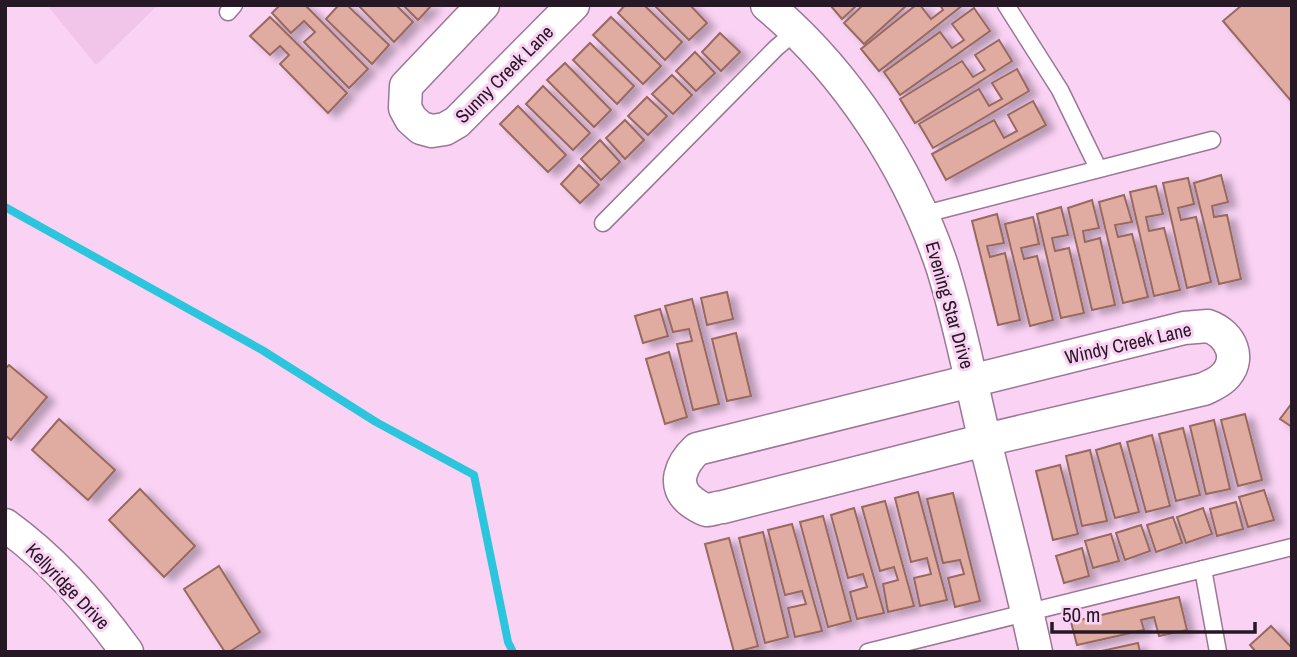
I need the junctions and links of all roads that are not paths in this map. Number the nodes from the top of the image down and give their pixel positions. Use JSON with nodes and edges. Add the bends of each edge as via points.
{"nodes":[{"id":1,"x":484,"y":5,"type":"edge"},
{"id":2,"x":573,"y":5,"type":"edge"},
{"id":3,"x":767,"y":5,"type":"edge"},
{"id":4,"x":1006,"y":5,"type":"edge"},
{"id":5,"x":796,"y":31,"type":"junction"},
{"id":6,"x":1212,"y":140,"type":"dead end"},
{"id":7,"x":1098,"y":168,"type":"junction"},
{"id":8,"x":921,"y":215,"type":"junction"},
{"id":9,"x":603,"y":223,"type":"dead end"},
{"id":10,"x":971,"y":380,"type":"junction"},
{"id":11,"x":985,"y":440,"type":"junction"},
{"id":12,"x":5,"y":525,"type":"edge"},
{"id":13,"x":1292,"y":547,"type":"edge"},
{"id":14,"x":1203,"y":569,"type":"junction"},
{"id":15,"x":1028,"y":612,"type":"junction"},
{"id":16,"x":127,"y":652,"type":"edge"},
{"id":17,"x":869,"y":652,"type":"edge"},
{"id":18,"x":1036,"y":652,"type":"edge"},
{"id":19,"x":1218,"y":652,"type":"edge"}],
"edges":[{"from":1,"to":2,"type":"street","name":"Sunny Creek Lane","via":[[406,86],[405,108],[421,128],[445,129],[457,122]]},
{"from":3,"to":5,"type":"street","name":"Evening Star Drive"},
{"from":4,"to":7,"type":"lane","via":[[1060,90]]},
{"from":5,"to":8,"type":"street","name":"Evening Star Drive","via":[[851,95],[883,142]]},
{"from":5,"to":9,"type":"lane"},
{"from":6,"to":7,"type":"lane"},
{"from":7,"to":8,"type":"lane"},
{"from":8,"to":10,"type":"street","name":"Evening Star Drive","via":[[942,266]]},
{"from":10,"to":11,"type":"street","name":"Evening Star Drive"},
{"from":10,"to":11,"type":"street","name":"Windy Creek Lane","via":[[1184,328],[1216,329],[1232,346],[1230,370],[1204,389]]},
{"from":10,"to":11,"type":"street","name":"Windy Creek Lane","via":[[697,449],[681,468],[681,489],[707,510]]},
{"from":11,"to":15,"type":"street","name":"Evening Star Drive"},
{"from":12,"to":16,"type":"street","name":"Kellyridge Drive","via":[[84,599]]},
{"from":13,"to":14,"type":"lane"},
{"from":14,"to":15,"type":"lane"},
{"from":14,"to":19,"type":"lane"},
{"from":15,"to":17,"type":"lane"},
{"from":15,"to":18,"type":"street","name":"Evening Star Drive"}]}
